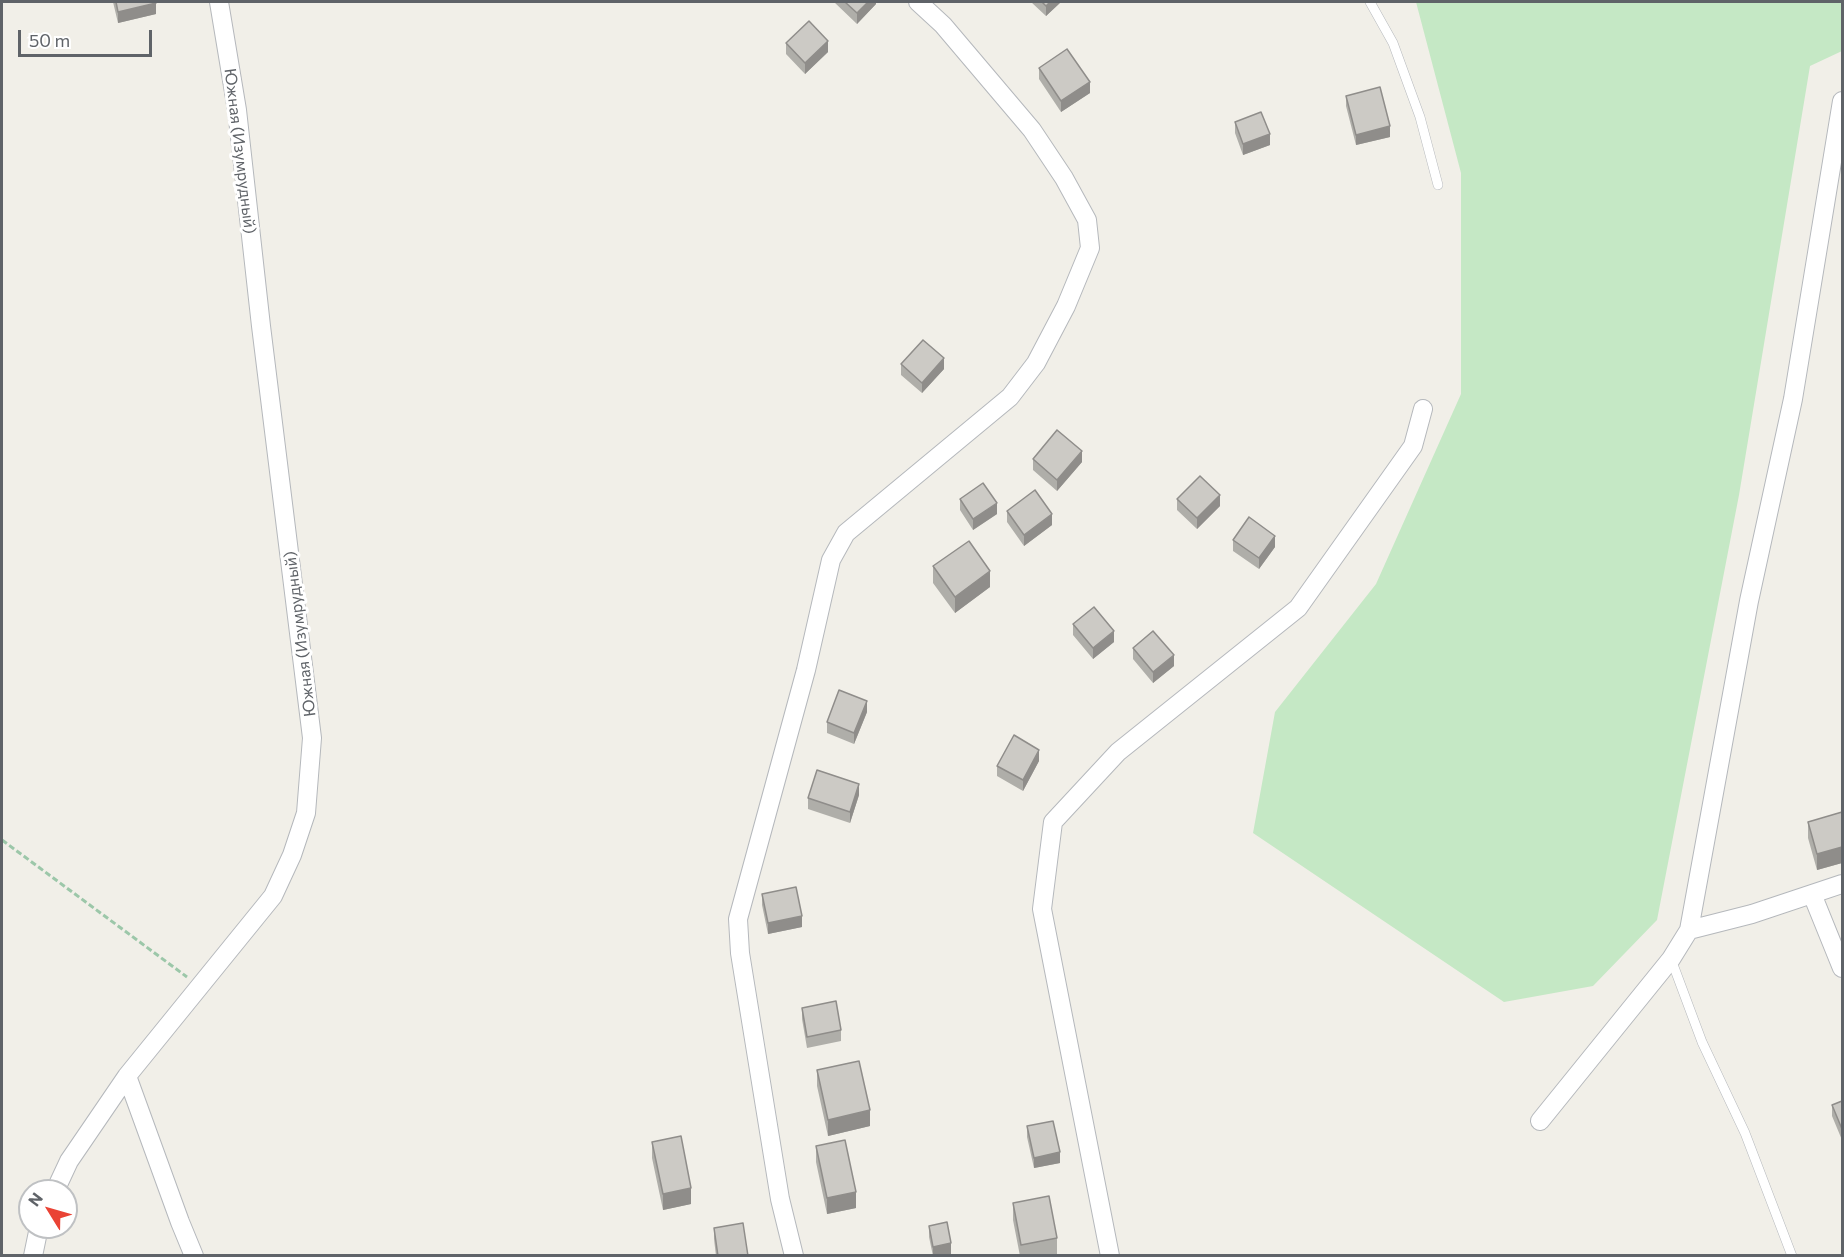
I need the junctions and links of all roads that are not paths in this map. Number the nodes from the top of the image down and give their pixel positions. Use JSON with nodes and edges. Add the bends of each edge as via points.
{"nodes":[{"id":1,"x":219,"y":2,"type":"edge"},
{"id":2,"x":918,"y":2,"type":"edge"},
{"id":3,"x":1370,"y":2,"type":"edge"},
{"id":4,"x":1842,"y":101,"type":"edge"},
{"id":5,"x":1438,"y":185,"type":"dead end"},
{"id":6,"x":1423,"y":409,"type":"dead end"},
{"id":7,"x":1842,"y":884,"type":"edge"},
{"id":8,"x":1812,"y":894,"type":"junction"},
{"id":9,"x":1689,"y":930,"type":"junction"},
{"id":10,"x":1671,"y":959,"type":"junction"},
{"id":11,"x":1842,"y":968,"type":"edge"},
{"id":12,"x":127,"y":1076,"type":"junction"},
{"id":13,"x":1540,"y":1121,"type":"dead end"},
{"id":14,"x":61,"y":1179,"type":"edge"},
{"id":15,"x":37,"y":1239,"type":"edge"},
{"id":16,"x":33,"y":1256,"type":"edge"},
{"id":17,"x":194,"y":1256,"type":"edge"},
{"id":18,"x":794,"y":1256,"type":"edge"},
{"id":19,"x":1110,"y":1256,"type":"edge"},
{"id":20,"x":1792,"y":1256,"type":"edge"}],
"edges":[{"from":1,"to":12,"type":"street","name":"Южная (Изумрудный)","via":[[237,110],[312,738],[306,813],[273,896]]},
{"from":2,"to":18,"type":"street","via":[[943,25],[1032,130],[1087,220],[1090,248],[1036,363],[1010,397],[846,533],[831,560],[806,670],[738,919],[740,953],[780,1199]]},
{"from":3,"to":5,"type":"lane","via":[[1393,43],[1420,117]]},
{"from":4,"to":9,"type":"street","via":[[1792,399],[1749,601]]},
{"from":6,"to":19,"type":"street","via":[[1413,446],[1298,608],[1118,752],[1053,822],[1042,909]]},
{"from":7,"to":8,"type":"street"},
{"from":8,"to":9,"type":"street"},
{"from":8,"to":11,"type":"street"},
{"from":9,"to":10,"type":"street"},
{"from":10,"to":13,"type":"street"},
{"from":10,"to":20,"type":"lane"},
{"from":12,"to":14,"type":"street","name":"Южная (Изумрудный)"},
{"from":12,"to":17,"type":"street"},
{"from":15,"to":16,"type":"street"}]}
